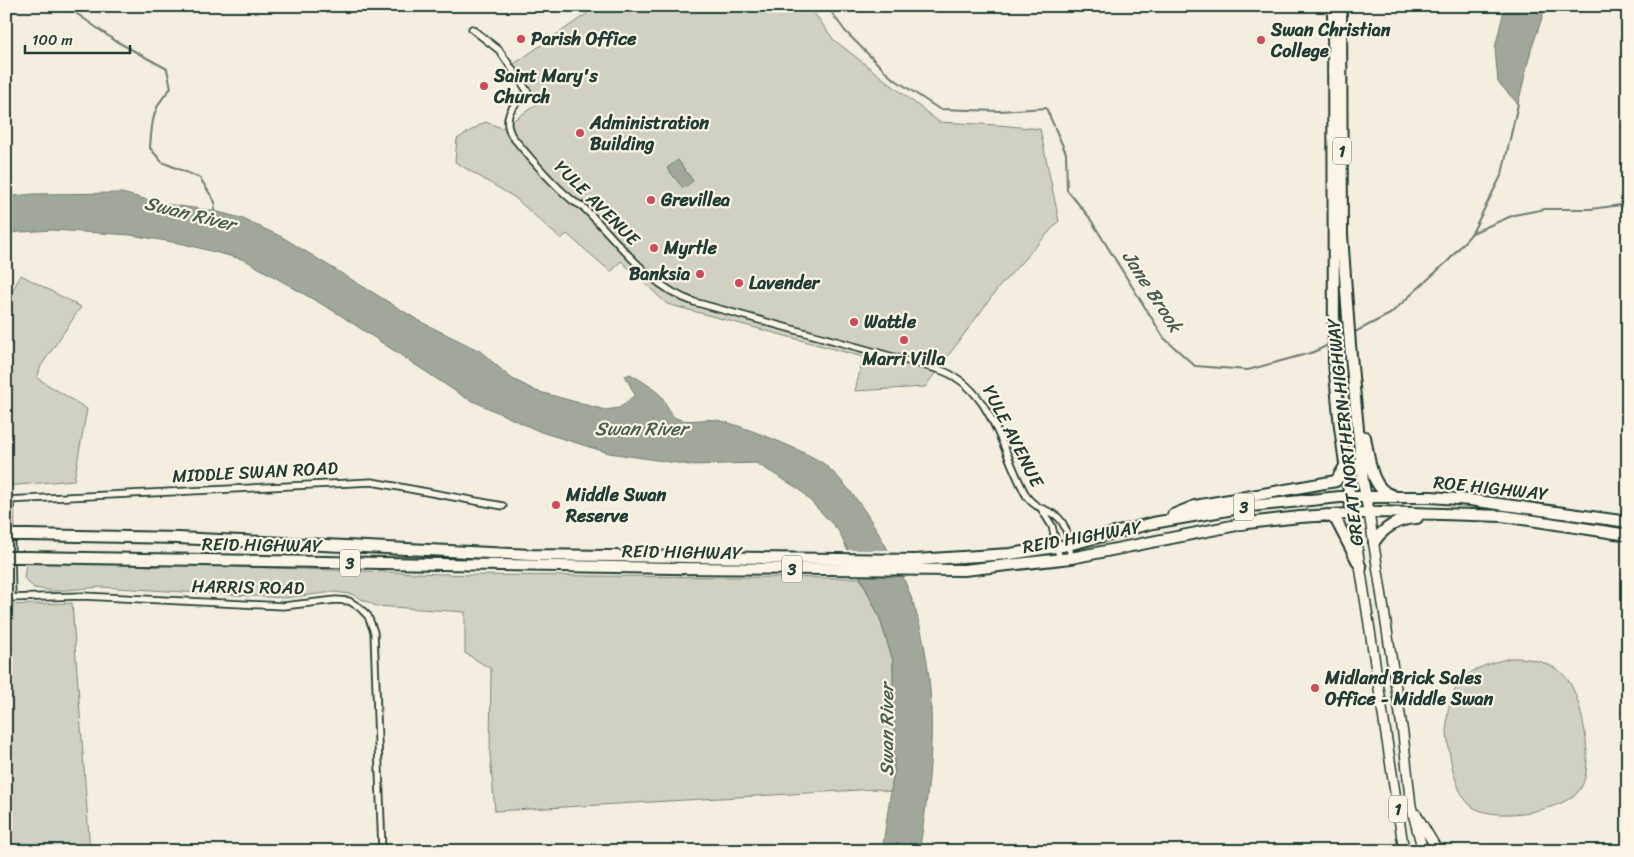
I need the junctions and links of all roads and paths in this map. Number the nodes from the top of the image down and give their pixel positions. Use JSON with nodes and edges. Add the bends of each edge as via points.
{"nodes":[{"id":1,"x":1333,"y":6,"type":"edge"},
{"id":2,"x":1341,"y":6,"type":"edge"},
{"id":3,"x":472,"y":29,"type":"dead end"},
{"id":4,"x":1356,"y":397,"type":"junction"},
{"id":5,"x":1344,"y":466,"type":"junction"},
{"id":6,"x":1366,"y":496,"type":"junction"},
{"id":7,"x":1349,"y":497,"type":"junction"},
{"id":8,"x":1400,"y":497,"type":"junction"},
{"id":9,"x":8,"y":500,"type":"edge"},
{"id":10,"x":503,"y":506,"type":"dead end"},
{"id":11,"x":1042,"y":510,"type":"junction"},
{"id":12,"x":1369,"y":513,"type":"junction"},
{"id":13,"x":1352,"y":514,"type":"junction"},
{"id":14,"x":1326,"y":515,"type":"junction"},
{"id":15,"x":1503,"y":516,"type":"junction"},
{"id":16,"x":1628,"y":522,"type":"edge"},
{"id":17,"x":1153,"y":523,"type":"junction"},
{"id":18,"x":6,"y":535,"type":"edge"},
{"id":19,"x":1628,"y":535,"type":"edge"},
{"id":20,"x":1374,"y":542,"type":"junction"},
{"id":21,"x":1068,"y":545,"type":"junction"},
{"id":22,"x":1057,"y":547,"type":"junction"},
{"id":23,"x":6,"y":557,"type":"edge"},
{"id":24,"x":1071,"y":558,"type":"junction"},
{"id":25,"x":1060,"y":560,"type":"junction"},
{"id":26,"x":670,"y":564,"type":"junction"},
{"id":27,"x":1361,"y":568,"type":"junction"},
{"id":28,"x":9,"y":598,"type":"edge"},
{"id":29,"x":1389,"y":639,"type":"junction"},
{"id":30,"x":1376,"y":660,"type":"junction"},
{"id":31,"x":1411,"y":806,"type":"junction"},
{"id":32,"x":382,"y":851,"type":"edge"},
{"id":33,"x":1404,"y":851,"type":"edge"},
{"id":34,"x":1423,"y":851,"type":"edge"},
{"id":35,"x":1438,"y":851,"type":"edge"}],
"edges":[{"from":1,"to":5,"type":"highway","name":"GREAT NORTHERN HIGHWAY","number":"1","via":[[1334,342]]},
{"from":2,"to":4,"type":"highway","name":"GREAT NORTHERN HIGHWAY","number":"1","via":[[1342,235]]},
{"from":3,"to":11,"type":"street","name":"YULE AVENUE","via":[[499,50],[528,92],[514,104],[507,116],[512,136],[565,193],[665,288],[694,302],[937,368],[960,378],[982,400],[1026,497]]},
{"from":4,"to":6,"type":"highway","name":"GREAT NORTHERN HIGHWAY","number":"1"},
{"from":4,"to":8,"type":"highway","via":[[1373,477],[1381,490]]},
{"from":5,"to":7,"type":"highway","name":"GREAT NORTHERN HIGHWAY","number":"1"},
{"from":5,"to":17,"type":"highway","via":[[1336,481],[1195,506]]},
{"from":6,"to":7,"type":"highway","name":"ROE HIGHWAY","number":"3"},
{"from":6,"to":8,"type":"highway","name":"ROE HIGHWAY","number":"3"},
{"from":6,"to":12,"type":"highway","name":"GREAT NORTHERN HIGHWAY","number":"1"},
{"from":7,"to":13,"type":"highway","name":"GREAT NORTHERN HIGHWAY","number":"1"},
{"from":7,"to":17,"type":"highway","name":"REID HIGHWAY","number":"3","via":[[1252,506]]},
{"from":8,"to":16,"type":"highway","name":"ROE HIGHWAY","number":"3","via":[[1512,505]]},
{"from":9,"to":10,"type":"street","name":"MIDDLE SWAN ROAD","via":[[372,482]]},
{"from":9,"to":28,"type":"street"},
{"from":11,"to":21,"type":"street","name":"YULE AVENUE","via":[[1054,514],[1061,521]]},
{"from":11,"to":22,"type":"street","name":"YULE AVENUE","via":[[1052,526]]},
{"from":12,"to":13,"type":"highway","name":"ROE HIGHWAY","number":"3"},
{"from":12,"to":15,"type":"highway","name":"ROE HIGHWAY","number":"3"},
{"from":12,"to":20,"type":"main road","name":"GREAT NORTHERN HIGHWAY","number":"1"},
{"from":13,"to":14,"type":"highway","name":"REID HIGHWAY","number":"3"},
{"from":13,"to":27,"type":"main road","name":"GREAT NORTHERN HIGHWAY","number":"1"},
{"from":14,"to":24,"type":"highway","name":"REID HIGHWAY","number":"3","via":[[1208,530]]},
{"from":14,"to":27,"type":"highway","via":[[1336,520]]},
{"from":15,"to":19,"type":"highway","name":"ROE HIGHWAY","number":"3"},
{"from":15,"to":20,"type":"highway","via":[[1471,521],[1410,518],[1385,529]]},
{"from":17,"to":21,"type":"highway","name":"REID HIGHWAY","number":"3"},
{"from":18,"to":26,"type":"highway","name":"REID HIGHWAY","number":"3","bridge":true,"via":[[178,538]]},
{"from":20,"to":29,"type":"main road","name":"GREAT NORTHERN HIGHWAY","number":"1"},
{"from":21,"to":22,"type":"highway","name":"REID HIGHWAY","number":"3"},
{"from":21,"to":24,"type":"street","name":"YULE AVENUE"},
{"from":22,"to":25,"type":"street","name":"YULE AVENUE"},
{"from":22,"to":26,"type":"highway","name":"REID HIGHWAY","number":"3","via":[[968,558]]},
{"from":23,"to":26,"type":"highway","name":"REID HIGHWAY","number":"3","bridge":true},
{"from":24,"to":25,"type":"highway","name":"REID HIGHWAY","number":"3"},
{"from":25,"to":26,"type":"highway","name":"REID HIGHWAY","number":"3","via":[[983,569],[912,570]]},
{"from":27,"to":30,"type":"main road","name":"GREAT NORTHERN HIGHWAY","number":"1"},
{"from":28,"to":32,"type":"street","name":"HARRIS ROAD","via":[[83,596],[283,606],[336,600],[349,601],[360,607],[368,616],[374,632]]},
{"from":29,"to":30,"type":"main road","via":[[1384,654]]},
{"from":29,"to":31,"type":"main road","name":"GREAT NORTHERN HIGHWAY","number":"1"},
{"from":30,"to":33,"type":"main road","name":"GREAT NORTHERN HIGHWAY","number":"1"},
{"from":31,"to":34,"type":"main road","name":"GREAT NORTHERN HIGHWAY","number":"1"},
{"from":31,"to":35,"type":"main road"}]}
